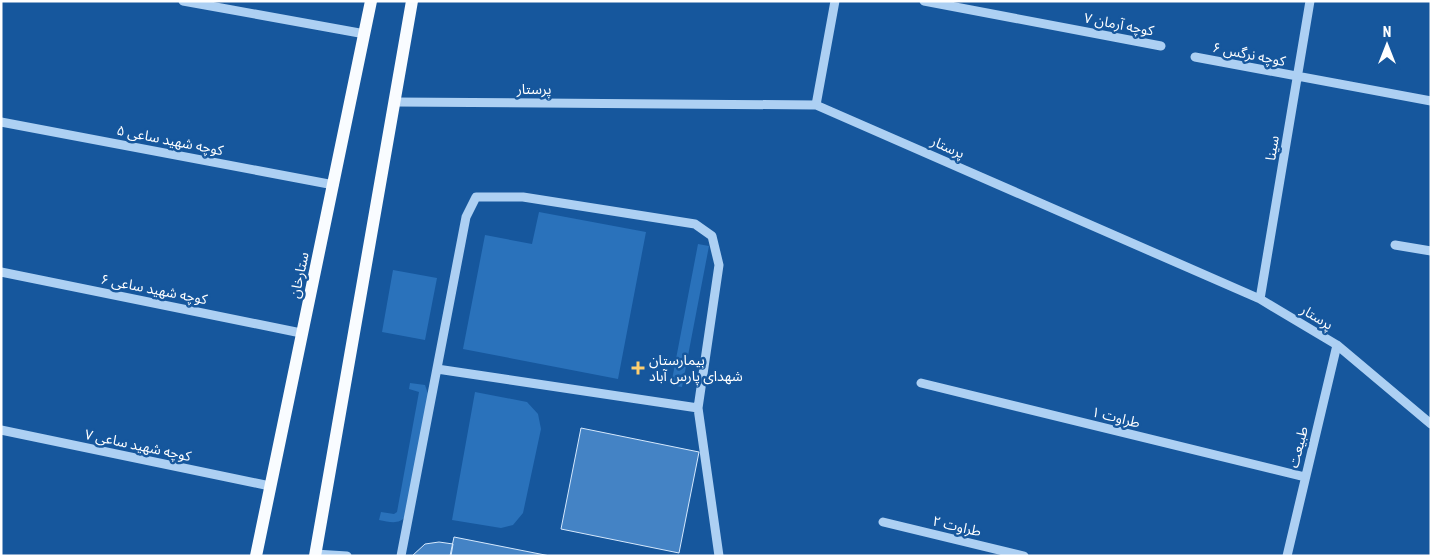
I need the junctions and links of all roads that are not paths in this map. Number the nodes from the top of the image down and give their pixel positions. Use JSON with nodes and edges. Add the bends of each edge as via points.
{"nodes":[{"id":1,"x":183,"y":1,"type":"edge"},
{"id":2,"x":371,"y":1,"type":"edge"},
{"id":3,"x":412,"y":1,"type":"edge"},
{"id":4,"x":835,"y":1,"type":"edge"},
{"id":5,"x":924,"y":1,"type":"edge"},
{"id":6,"x":1310,"y":1,"type":"edge"},
{"id":7,"x":365,"y":34,"type":"junction"},
{"id":8,"x":1161,"y":46,"type":"dead end"},
{"id":9,"x":1195,"y":57,"type":"dead end"},
{"id":10,"x":1297,"y":78,"type":"junction"},
{"id":11,"x":1431,"y":101,"type":"edge"},
{"id":12,"x":394,"y":102,"type":"junction"},
{"id":13,"x":816,"y":105,"type":"junction"},
{"id":14,"x":1,"y":122,"type":"edge"},
{"id":15,"x":334,"y":185,"type":"junction"},
{"id":16,"x":1395,"y":245,"type":"dead end"},
{"id":17,"x":1431,"y":250,"type":"edge"},
{"id":18,"x":1,"y":272,"type":"edge"},
{"id":19,"x":1260,"y":299,"type":"junction"},
{"id":20,"x":301,"y":333,"type":"junction"},
{"id":21,"x":1337,"y":345,"type":"junction"},
{"id":22,"x":436,"y":369,"type":"junction"},
{"id":23,"x":921,"y":383,"type":"dead end"},
{"id":24,"x":698,"y":408,"type":"junction"},
{"id":25,"x":1431,"y":424,"type":"edge"},
{"id":26,"x":1,"y":430,"type":"edge"},
{"id":27,"x":1305,"y":477,"type":"junction"},
{"id":28,"x":270,"y":486,"type":"junction"},
{"id":29,"x":883,"y":522,"type":"dead end"},
{"id":30,"x":315,"y":555,"type":"edge"},
{"id":31,"x":256,"y":556,"type":"edge"},
{"id":32,"x":347,"y":556,"type":"edge"},
{"id":33,"x":401,"y":556,"type":"edge"},
{"id":34,"x":719,"y":556,"type":"edge"},
{"id":35,"x":1024,"y":556,"type":"edge"},
{"id":36,"x":1287,"y":556,"type":"edge"}],
"edges":[{"from":1,"to":7,"type":"street"},
{"from":2,"to":7,"type":"main road","name":"ستارخان"},
{"from":3,"to":12,"type":"main road"},
{"from":4,"to":13,"type":"street"},
{"from":5,"to":8,"type":"street","name":"کوچه آرمان ۷"},
{"from":6,"to":10,"type":"street","name":"سینا"},
{"from":7,"to":15,"type":"main road","name":"ستارخان"},
{"from":9,"to":10,"type":"street","name":"کوچه نرگس ۶"},
{"from":10,"to":11,"type":"street","name":"کوچه نرگس ۶"},
{"from":10,"to":19,"type":"street","name":"سینا"},
{"from":12,"to":13,"type":"street","name":"پرستار"},
{"from":12,"to":30,"type":"main road"},
{"from":13,"to":19,"type":"street","name":"پرستار"},
{"from":14,"to":15,"type":"street","name":"کوچه شهید ساعی ۵"},
{"from":15,"to":20,"type":"main road","name":"ستارخان"},
{"from":16,"to":17,"type":"street"},
{"from":18,"to":20,"type":"street","name":"کوچه شهید ساعی ۶"},
{"from":19,"to":21,"type":"street","name":"پرستار"},
{"from":20,"to":28,"type":"main road","name":"ستارخان"},
{"from":21,"to":25,"type":"street","name":"پرستار"},
{"from":21,"to":27,"type":"street","name":"طبیعت"},
{"from":22,"to":24,"type":"street"},
{"from":22,"to":24,"type":"street","via":[[466,217],[476,197],[524,197],[695,224],[712,236],[719,265]]},
{"from":22,"to":33,"type":"street"},
{"from":23,"to":27,"type":"street","name":"طراوت ۱"},
{"from":24,"to":34,"type":"street"},
{"from":26,"to":28,"type":"street","name":"کوچه شهید ساعی ۷"},
{"from":27,"to":36,"type":"street","name":"طبیعت"},
{"from":28,"to":31,"type":"main road","name":"ستارخان"},
{"from":29,"to":35,"type":"street","name":"طراوت ۲"},
{"from":30,"to":32,"type":"street"}]}
